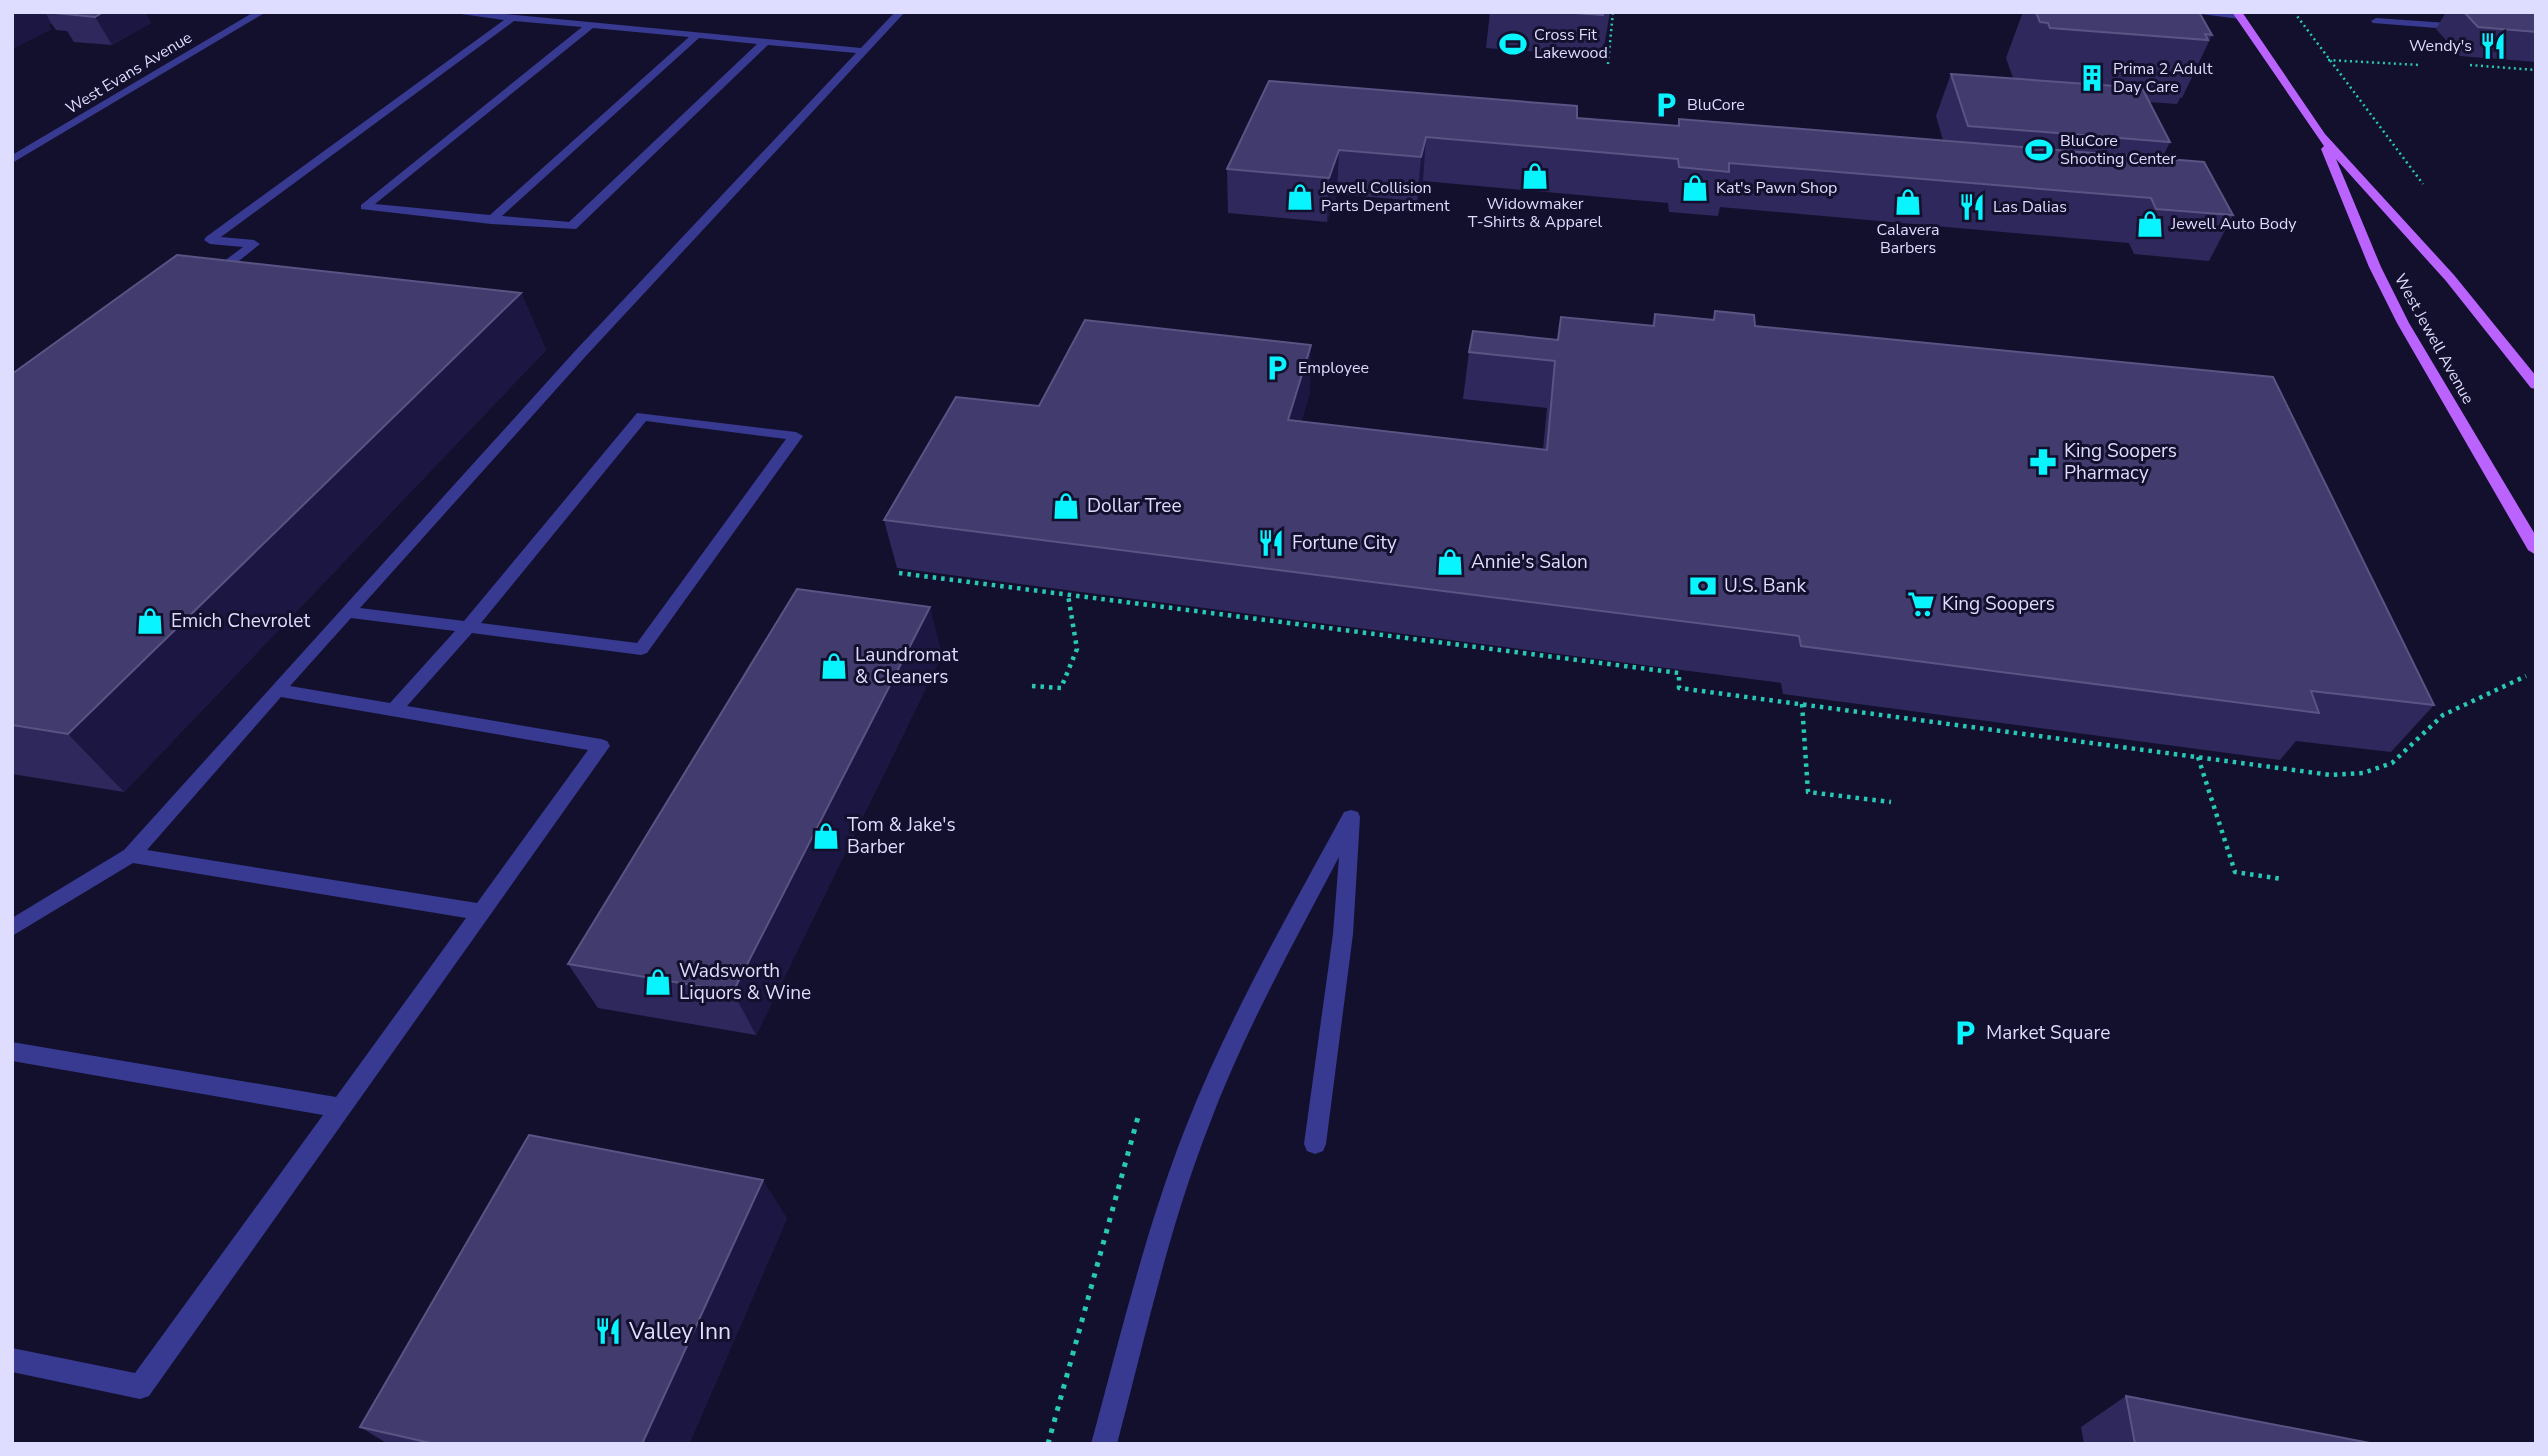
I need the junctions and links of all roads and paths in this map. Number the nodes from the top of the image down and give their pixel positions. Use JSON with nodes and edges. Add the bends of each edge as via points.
{"nodes":[{"id":1,"x":261,"y":12,"type":"edge"},
{"id":2,"x":452,"y":12,"type":"edge"},
{"id":3,"x":900,"y":12,"type":"edge"},
{"id":4,"x":1613,"y":12,"type":"edge"},
{"id":5,"x":2190,"y":12,"type":"edge"},
{"id":6,"x":2294,"y":12,"type":"edge"},
{"id":7,"x":2239,"y":14,"type":"edge"},
{"id":8,"x":512,"y":18,"type":"junction"},
{"id":9,"x":2376,"y":21,"type":"dead end"},
{"id":10,"x":591,"y":25,"type":"junction"},
{"id":11,"x":2469,"y":28,"type":"edge"},
{"id":12,"x":697,"y":35,"type":"junction"},
{"id":13,"x":765,"y":41,"type":"junction"},
{"id":14,"x":865,"y":51,"type":"junction"},
{"id":15,"x":1608,"y":64,"type":"dead end"},
{"id":16,"x":2321,"y":136,"type":"junction"},
{"id":17,"x":12,"y":160,"type":"edge"},
{"id":18,"x":2415,"y":173,"type":"dead end"},
{"id":19,"x":491,"y":220,"type":"junction"},
{"id":20,"x":201,"y":285,"type":"edge"},
{"id":21,"x":2536,"y":385,"type":"edge"},
{"id":22,"x":2536,"y":550,"type":"edge"},
{"id":23,"x":899,"y":573,"type":"dead end"},
{"id":24,"x":1068,"y":595,"type":"junction"},
{"id":25,"x":346,"y":612,"type":"junction"},
{"id":26,"x":470,"y":625,"type":"junction"},
{"id":27,"x":2526,"y":676,"type":"dead end"},
{"id":28,"x":1032,"y":686,"type":"dead end"},
{"id":29,"x":277,"y":690,"type":"junction"},
{"id":30,"x":1802,"y":704,"type":"junction"},
{"id":31,"x":393,"y":710,"type":"junction"},
{"id":32,"x":2198,"y":757,"type":"junction"},
{"id":33,"x":1891,"y":802,"type":"dead end"},
{"id":34,"x":131,"y":855,"type":"junction"},
{"id":35,"x":2281,"y":879,"type":"dead end"},
{"id":36,"x":481,"y":912,"type":"junction"},
{"id":37,"x":12,"y":928,"type":"edge"},
{"id":38,"x":12,"y":1051,"type":"edge"},
{"id":39,"x":342,"y":1108,"type":"junction"},
{"id":40,"x":1138,"y":1117,"type":"dead end"},
{"id":41,"x":1315,"y":1144,"type":"dead end"},
{"id":42,"x":12,"y":1360,"type":"edge"},
{"id":43,"x":1048,"y":1444,"type":"edge"},
{"id":44,"x":1104,"y":1444,"type":"edge"}],
"edges":[{"from":1,"to":17,"type":"street","name":"West Evans Avenue"},
{"from":2,"to":8,"type":"street"},
{"from":3,"to":14,"type":"street"},
{"from":4,"to":15,"type":"path"},
{"from":5,"to":7,"type":"street"},
{"from":6,"to":18,"type":"path"},
{"from":7,"to":16,"type":"main road","name":"West Jewell Avenue"},
{"from":8,"to":10,"type":"street"},
{"from":8,"to":20,"type":"street","via":[[209,240],[254,244]]},
{"from":9,"to":11,"type":"street"},
{"from":10,"to":12,"type":"street"},
{"from":10,"to":19,"type":"street","via":[[365,207]]},
{"from":12,"to":13,"type":"street"},
{"from":12,"to":19,"type":"street"},
{"from":13,"to":14,"type":"street"},
{"from":13,"to":19,"type":"street","via":[[572,226]]},
{"from":14,"to":25,"type":"street"},
{"from":16,"to":21,"type":"main road","name":"West Jewell Avenue","via":[[2459,289]]},
{"from":16,"to":22,"type":"main road","name":"West Jewell Avenue","via":[[2407,332]]},
{"from":23,"to":24,"type":"path"},
{"from":24,"to":28,"type":"path","via":[[1077,649],[1061,688]]},
{"from":24,"to":30,"type":"path","via":[[1679,673],[1679,688]]},
{"from":25,"to":26,"type":"street"},
{"from":25,"to":29,"type":"street"},
{"from":26,"to":26,"type":"street","via":[[641,649],[796,436],[642,416]]},
{"from":26,"to":31,"type":"street"},
{"from":27,"to":32,"type":"path","via":[[2443,715],[2390,766],[2365,774],[2331,775]]},
{"from":29,"to":31,"type":"street"},
{"from":29,"to":34,"type":"street"},
{"from":30,"to":32,"type":"path"},
{"from":30,"to":33,"type":"path","via":[[1808,792]]},
{"from":31,"to":36,"type":"street","via":[[601,746]]},
{"from":32,"to":35,"type":"path","via":[[2235,872]]},
{"from":34,"to":36,"type":"street"},
{"from":34,"to":37,"type":"street"},
{"from":36,"to":39,"type":"street"},
{"from":38,"to":39,"type":"street"},
{"from":39,"to":42,"type":"street","via":[[140,1388]]},
{"from":40,"to":43,"type":"path"},
{"from":41,"to":44,"type":"street","via":[[1343,934],[1351,817],[1270,967],[1197,1126],[1165,1220]]}]}
